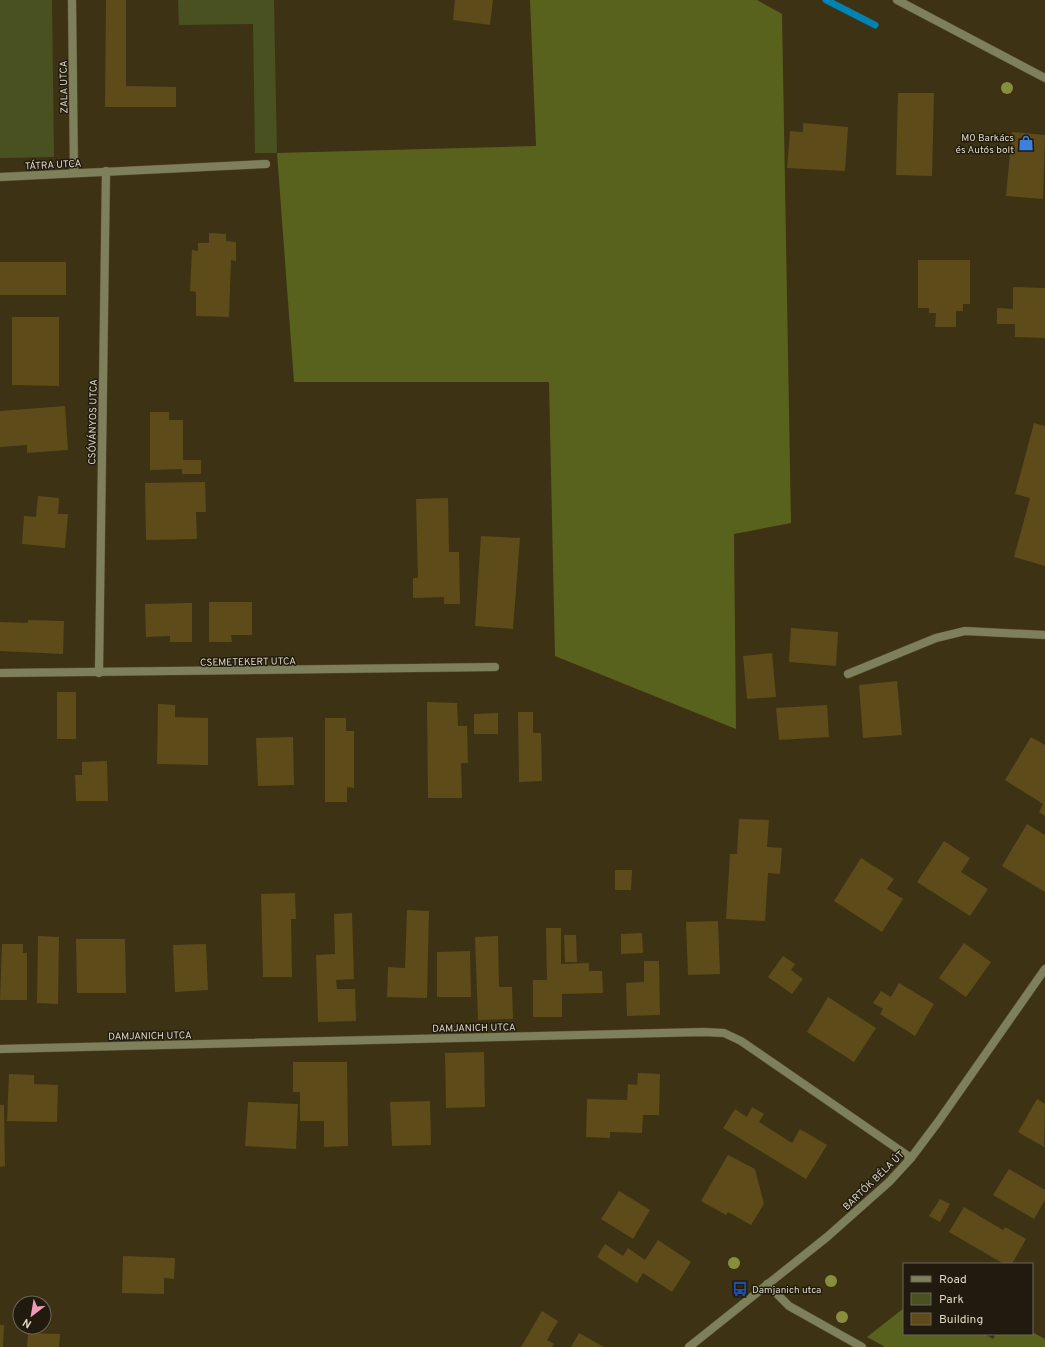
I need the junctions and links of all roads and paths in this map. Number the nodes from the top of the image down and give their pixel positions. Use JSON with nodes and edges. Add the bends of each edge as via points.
{"nodes":[{"id":1,"x":72,"y":0,"type":"edge"},
{"id":2,"x":897,"y":0,"type":"edge"},
{"id":3,"x":1045,"y":78,"type":"edge"},
{"id":4,"x":266,"y":164,"type":"dead end"},
{"id":5,"x":106,"y":171,"type":"junction"},
{"id":6,"x":74,"y":173,"type":"junction"},
{"id":7,"x":0,"y":177,"type":"edge"},
{"id":8,"x":1045,"y":635,"type":"edge"},
{"id":9,"x":496,"y":667,"type":"dead end"},
{"id":10,"x":0,"y":673,"type":"edge"},
{"id":11,"x":99,"y":673,"type":"junction"},
{"id":12,"x":848,"y":674,"type":"dead end"},
{"id":13,"x":1045,"y":969,"type":"edge"},
{"id":14,"x":0,"y":1049,"type":"edge"},
{"id":15,"x":910,"y":1158,"type":"junction"},
{"id":16,"x":767,"y":1284,"type":"junction"},
{"id":17,"x":689,"y":1347,"type":"edge"},
{"id":18,"x":862,"y":1347,"type":"edge"}],
"edges":[{"from":1,"to":6,"type":"street","name":"ZALA UTCA"},
{"from":2,"to":3,"type":"street"},
{"from":4,"to":5,"type":"street"},
{"from":5,"to":6,"type":"street","name":"TÁTRA UTCA"},
{"from":5,"to":11,"type":"street","name":"CSÓVÁNYOS UTCA"},
{"from":6,"to":7,"type":"street","name":"TÁTRA UTCA"},
{"from":8,"to":12,"type":"street","via":[[965,630],[936,638]]},
{"from":9,"to":11,"type":"street","name":"CSEMETEKERT UTCA"},
{"from":10,"to":11,"type":"street","name":"CSEMETEKERT UTCA"},
{"from":13,"to":15,"type":"street","name":"BARTÓK BÉLA ÚT"},
{"from":14,"to":15,"type":"street","name":"DAMJANICH UTCA","via":[[724,1033],[740,1041]]},
{"from":15,"to":16,"type":"street","name":"BARTÓK BÉLA ÚT","via":[[864,1205]]},
{"from":16,"to":17,"type":"street","name":"BARTÓK BÉLA ÚT"},
{"from":16,"to":18,"type":"street","via":[[789,1306]]}]}
